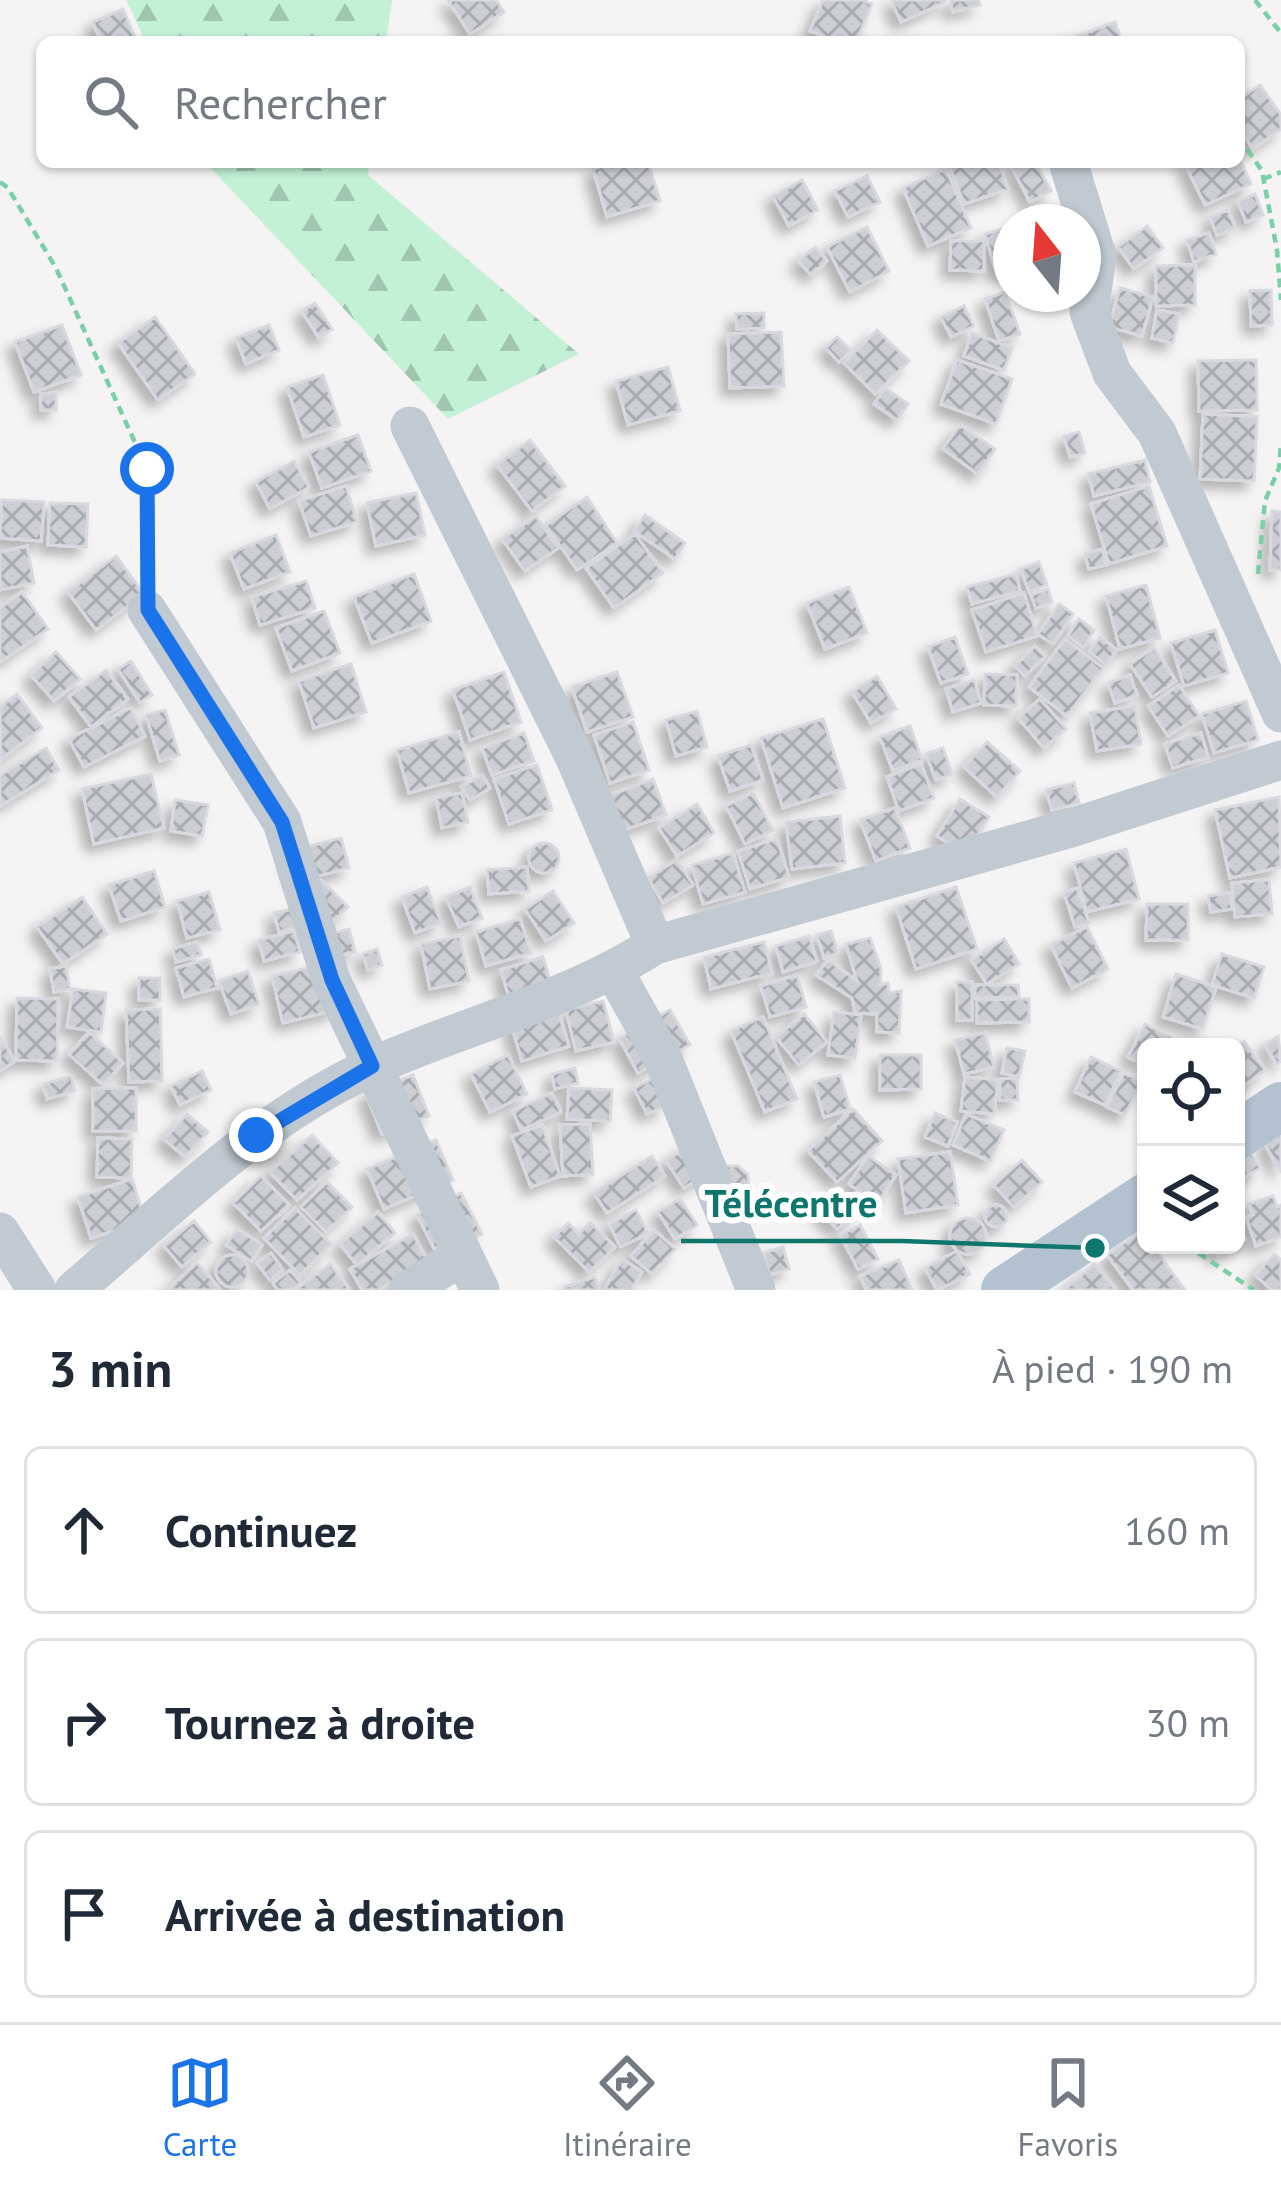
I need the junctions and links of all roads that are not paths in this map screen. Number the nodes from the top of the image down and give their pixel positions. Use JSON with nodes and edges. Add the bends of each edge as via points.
{"nodes":[{"id":1,"x":1070,"y":168,"type":"edge"},
{"id":2,"x":410,"y":426,"type":"dead end"},
{"id":3,"x":148,"y":610,"type":"road end"},
{"id":4,"x":1281,"y":713,"type":"edge"},
{"id":5,"x":1281,"y":760,"type":"edge"},
{"id":6,"x":655,"y":945,"type":"junction"},
{"id":7,"x":614,"y":971,"type":"junction"},
{"id":8,"x":372,"y":1066,"type":"junction"},
{"id":9,"x":1281,"y":1106,"type":"edge"},
{"id":10,"x":1245,"y":1130,"type":"edge"},
{"id":11,"x":1137,"y":1203,"type":"edge"},
{"id":12,"x":0,"y":1232,"type":"edge"},
{"id":13,"x":471,"y":1273,"type":"edge"},
{"id":14,"x":37,"y":1290,"type":"edge"},
{"id":15,"x":74,"y":1290,"type":"edge"},
{"id":16,"x":408,"y":1290,"type":"edge"},
{"id":17,"x":756,"y":1290,"type":"edge"},
{"id":18,"x":1005,"y":1290,"type":"edge"}],
"edges":[{"from":1,"to":4,"type":"street","via":[[1096,256],[1089,312],[1112,373],[1157,433]]},
{"from":2,"to":6,"type":"street","via":[[575,758]]},
{"from":3,"to":8,"type":"street","via":[[282,822],[332,980]]},
{"from":5,"to":6,"type":"street"},
{"from":6,"to":7,"type":"street"},
{"from":7,"to":8,"type":"street"},
{"from":7,"to":17,"type":"street","via":[[663,1059]]},
{"from":8,"to":13,"type":"street"},
{"from":8,"to":15,"type":"street","via":[[256,1135]]},
{"from":9,"to":10,"type":"main road"},
{"from":11,"to":18,"type":"main road"},
{"from":12,"to":14,"type":"street"},
{"from":13,"to":16,"type":"street"}]}
